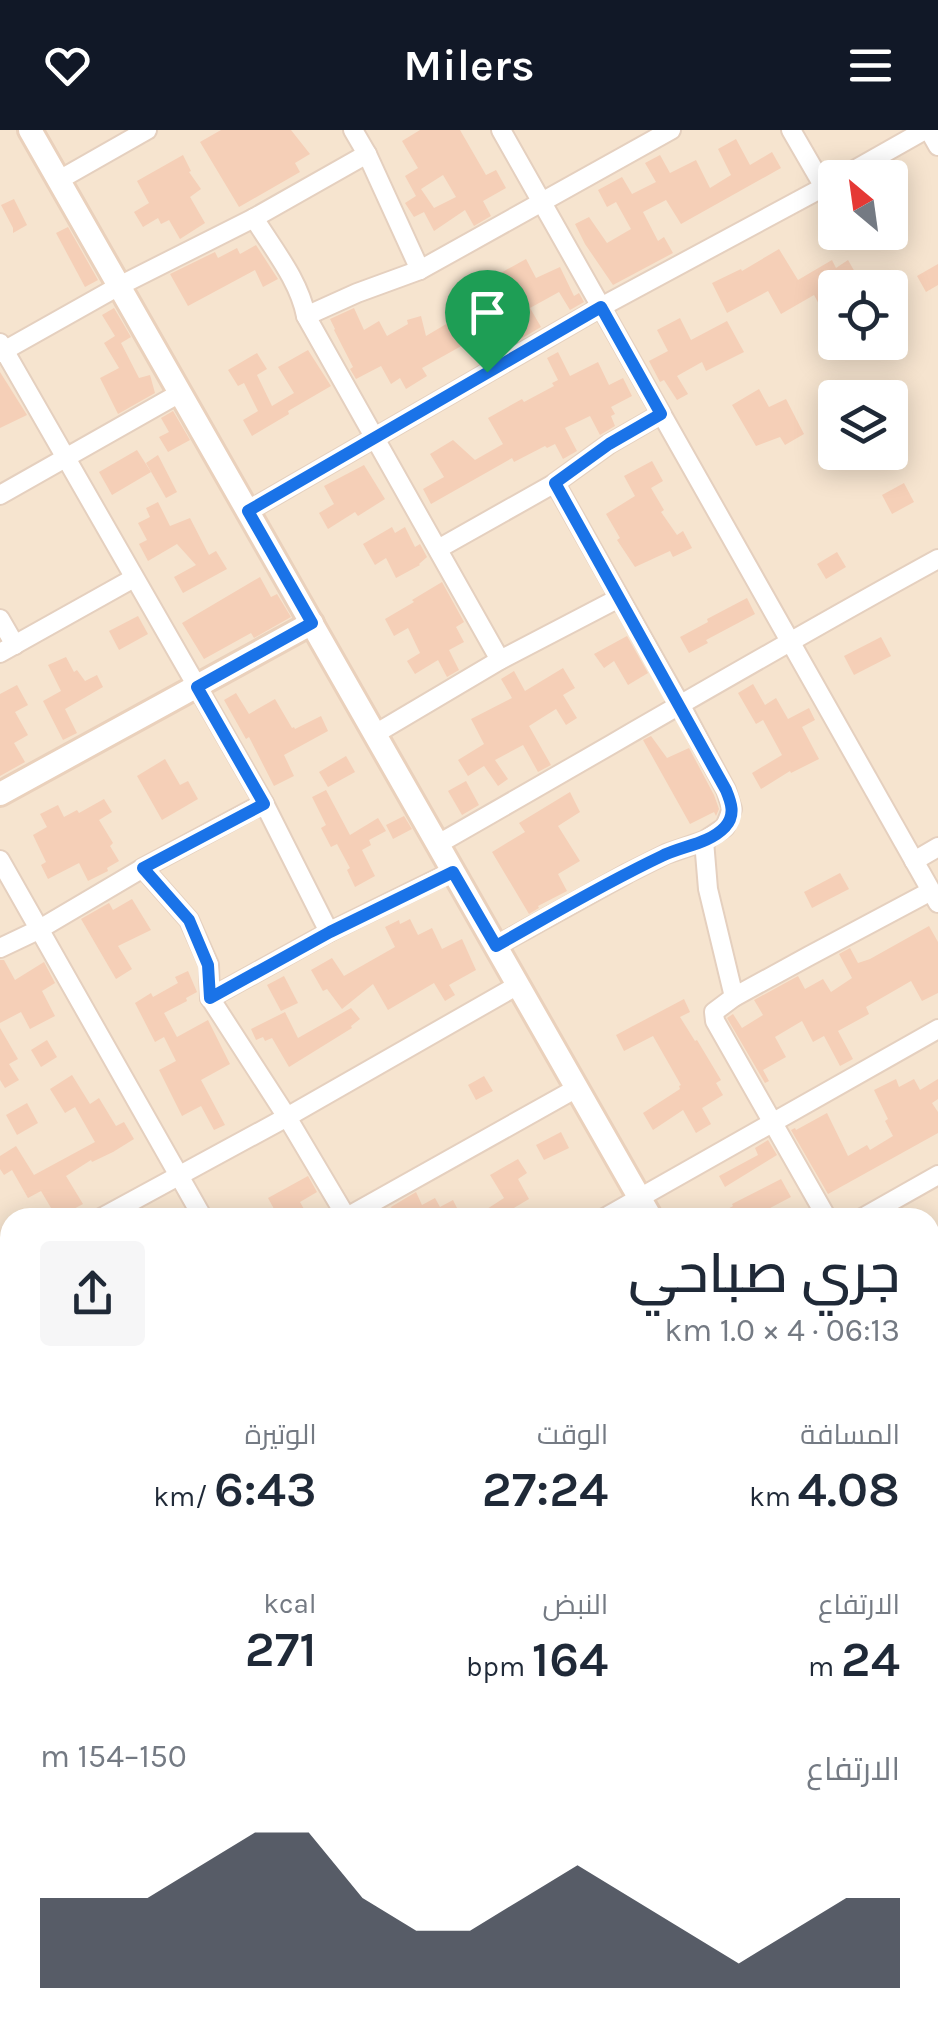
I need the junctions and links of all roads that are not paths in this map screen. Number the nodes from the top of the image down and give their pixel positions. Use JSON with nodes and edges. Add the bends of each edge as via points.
{"nodes":[{"id":1,"x":30,"y":130,"type":"edge"},
{"id":2,"x":146,"y":130,"type":"edge"},
{"id":3,"x":353,"y":130,"type":"edge"},
{"id":4,"x":501,"y":130,"type":"edge"},
{"id":5,"x":671,"y":130,"type":"edge"},
{"id":6,"x":791,"y":130,"type":"edge"},
{"id":7,"x":927,"y":130,"type":"edge"},
{"id":8,"x":643,"y":137,"type":"edge"},
{"id":9,"x":938,"y":146,"type":"edge"},
{"id":10,"x":367,"y":154,"type":"junction"},
{"id":11,"x":873,"y":160,"type":"edge"},
{"id":12,"x":818,"y":163,"type":"edge"},
{"id":13,"x":59,"y":180,"type":"junction"},
{"id":14,"x":818,"y":190,"type":"edge"},
{"id":15,"x":542,"y":202,"type":"junction"},
{"id":16,"x":254,"y":218,"type":"junction"},
{"id":17,"x":420,"y":270,"type":"junction"},
{"id":18,"x":119,"y":286,"type":"junction"},
{"id":19,"x":601,"y":307,"type":"junction"},
{"id":20,"x":306,"y":316,"type":"junction"},
{"id":21,"x":2,"y":349,"type":"edge"},
{"id":22,"x":180,"y":393,"type":"junction"},
{"id":23,"x":661,"y":414,"type":"junction"},
{"id":24,"x":373,"y":436,"type":"junction"},
{"id":25,"x":66,"y":458,"type":"junction"},
{"id":26,"x":555,"y":483,"type":"junction"},
{"id":27,"x":0,"y":495,"type":"edge"},
{"id":28,"x":248,"y":511,"type":"junction"},
{"id":29,"x":438,"y":548,"type":"junction"},
{"id":30,"x":938,"y":559,"type":"edge"},
{"id":31,"x":134,"y":578,"type":"junction"},
{"id":32,"x":619,"y":598,"type":"junction"},
{"id":33,"x":0,"y":619,"type":"edge"},
{"id":34,"x":312,"y":623,"type":"junction"},
{"id":35,"x":790,"y":641,"type":"junction"},
{"id":36,"x":8,"y":649,"type":"edge"},
{"id":37,"x":500,"y":660,"type":"junction"},
{"id":38,"x":197,"y":687,"type":"junction"},
{"id":39,"x":681,"y":706,"type":"junction"},
{"id":40,"x":375,"y":734,"type":"junction"},
{"id":41,"x":0,"y":794,"type":"edge"},
{"id":42,"x":264,"y":804,"type":"junction"},
{"id":43,"x":704,"y":841,"type":"junction"},
{"id":44,"x":438,"y":844,"type":"junction"},
{"id":45,"x":938,"y":847,"type":"edge"},
{"id":46,"x":0,"y":860,"type":"edge"},
{"id":47,"x":914,"y":860,"type":"junction"},
{"id":48,"x":143,"y":868,"type":"junction"},
{"id":49,"x":453,"y":872,"type":"junction"},
{"id":50,"x":934,"y":897,"type":"edge"},
{"id":51,"x":38,"y":930,"type":"junction"},
{"id":52,"x":330,"y":932,"type":"junction"},
{"id":53,"x":496,"y":946,"type":"junction"},
{"id":54,"x":0,"y":948,"type":"edge"},
{"id":55,"x":518,"y":984,"type":"junction"},
{"id":56,"x":734,"y":997,"type":"junction"},
{"id":57,"x":210,"y":998,"type":"junction"},
{"id":58,"x":938,"y":1029,"type":"edge"},
{"id":59,"x":576,"y":1088,"type":"junction"},
{"id":60,"x":286,"y":1117,"type":"junction"},
{"id":61,"x":772,"y":1122,"type":"junction"},
{"id":62,"x":178,"y":1175,"type":"junction"},
{"id":63,"x":938,"y":1175,"type":"edge"},
{"id":64,"x":120,"y":1208,"type":"edge"},
{"id":65,"x":197,"y":1208,"type":"edge"},
{"id":66,"x":341,"y":1208,"type":"edge"},
{"id":67,"x":362,"y":1208,"type":"edge"},
{"id":68,"x":645,"y":1208,"type":"edge"},
{"id":69,"x":821,"y":1208,"type":"edge"},
{"id":70,"x":880,"y":1208,"type":"edge"}],
"edges":[{"from":1,"to":13,"type":"street"},
{"from":2,"to":13,"type":"street"},
{"from":3,"to":10,"type":"street"},
{"from":4,"to":15,"type":"street"},
{"from":5,"to":8,"type":"street"},
{"from":6,"to":12,"type":"street"},
{"from":7,"to":9,"type":"street"},
{"from":7,"to":11,"type":"street"},
{"from":8,"to":15,"type":"street"},
{"from":10,"to":16,"type":"street"},
{"from":10,"to":17,"type":"street"},
{"from":13,"to":18,"type":"street"},
{"from":14,"to":19,"type":"street"},
{"from":15,"to":17,"type":"street"},
{"from":15,"to":19,"type":"street"},
{"from":16,"to":18,"type":"street"},
{"from":16,"to":20,"type":"street","via":[[300,294]]},
{"from":17,"to":20,"type":"street"},
{"from":18,"to":21,"type":"street"},
{"from":18,"to":22,"type":"street"},
{"from":19,"to":23,"type":"street"},
{"from":19,"to":24,"type":"street"},
{"from":20,"to":24,"type":"street"},
{"from":21,"to":25,"type":"street"},
{"from":22,"to":25,"type":"street"},
{"from":22,"to":28,"type":"street"},
{"from":23,"to":26,"type":"street"},
{"from":23,"to":35,"type":"street"},
{"from":24,"to":28,"type":"street"},
{"from":24,"to":29,"type":"street"},
{"from":25,"to":27,"type":"street"},
{"from":25,"to":31,"type":"street"},
{"from":26,"to":29,"type":"street"},
{"from":26,"to":32,"type":"street"},
{"from":28,"to":34,"type":"street"},
{"from":29,"to":37,"type":"street"},
{"from":30,"to":35,"type":"street"},
{"from":31,"to":36,"type":"street"},
{"from":31,"to":38,"type":"street"},
{"from":32,"to":37,"type":"street"},
{"from":32,"to":39,"type":"street"},
{"from":33,"to":36,"type":"street"},
{"from":34,"to":38,"type":"street"},
{"from":34,"to":40,"type":"street"},
{"from":35,"to":39,"type":"street"},
{"from":35,"to":47,"type":"street"},
{"from":37,"to":40,"type":"street"},
{"from":38,"to":41,"type":"street"},
{"from":38,"to":42,"type":"street"},
{"from":39,"to":43,"type":"street","via":[[732,809],[726,826]]},
{"from":39,"to":44,"type":"street"},
{"from":40,"to":44,"type":"street"},
{"from":42,"to":48,"type":"street"},
{"from":42,"to":52,"type":"street"},
{"from":43,"to":53,"type":"street","via":[[640,866]]},
{"from":43,"to":56,"type":"street","via":[[708,889]]},
{"from":44,"to":49,"type":"street"},
{"from":45,"to":47,"type":"street"},
{"from":46,"to":51,"type":"street"},
{"from":47,"to":50,"type":"street"},
{"from":48,"to":51,"type":"street"},
{"from":48,"to":57,"type":"street","via":[[189,920],[208,965]]},
{"from":49,"to":52,"type":"street"},
{"from":49,"to":53,"type":"street"},
{"from":50,"to":56,"type":"street"},
{"from":51,"to":54,"type":"street"},
{"from":51,"to":62,"type":"street"},
{"from":52,"to":57,"type":"street"},
{"from":53,"to":55,"type":"street"},
{"from":55,"to":59,"type":"street"},
{"from":55,"to":60,"type":"street"},
{"from":56,"to":61,"type":"street","via":[[714,1016]]},
{"from":57,"to":60,"type":"street"},
{"from":58,"to":61,"type":"street"},
{"from":59,"to":67,"type":"street"},
{"from":59,"to":68,"type":"street"},
{"from":60,"to":62,"type":"street"},
{"from":60,"to":66,"type":"street"},
{"from":61,"to":68,"type":"street"},
{"from":61,"to":69,"type":"street"},
{"from":62,"to":64,"type":"street"},
{"from":62,"to":65,"type":"street"},
{"from":63,"to":70,"type":"street"}]}
